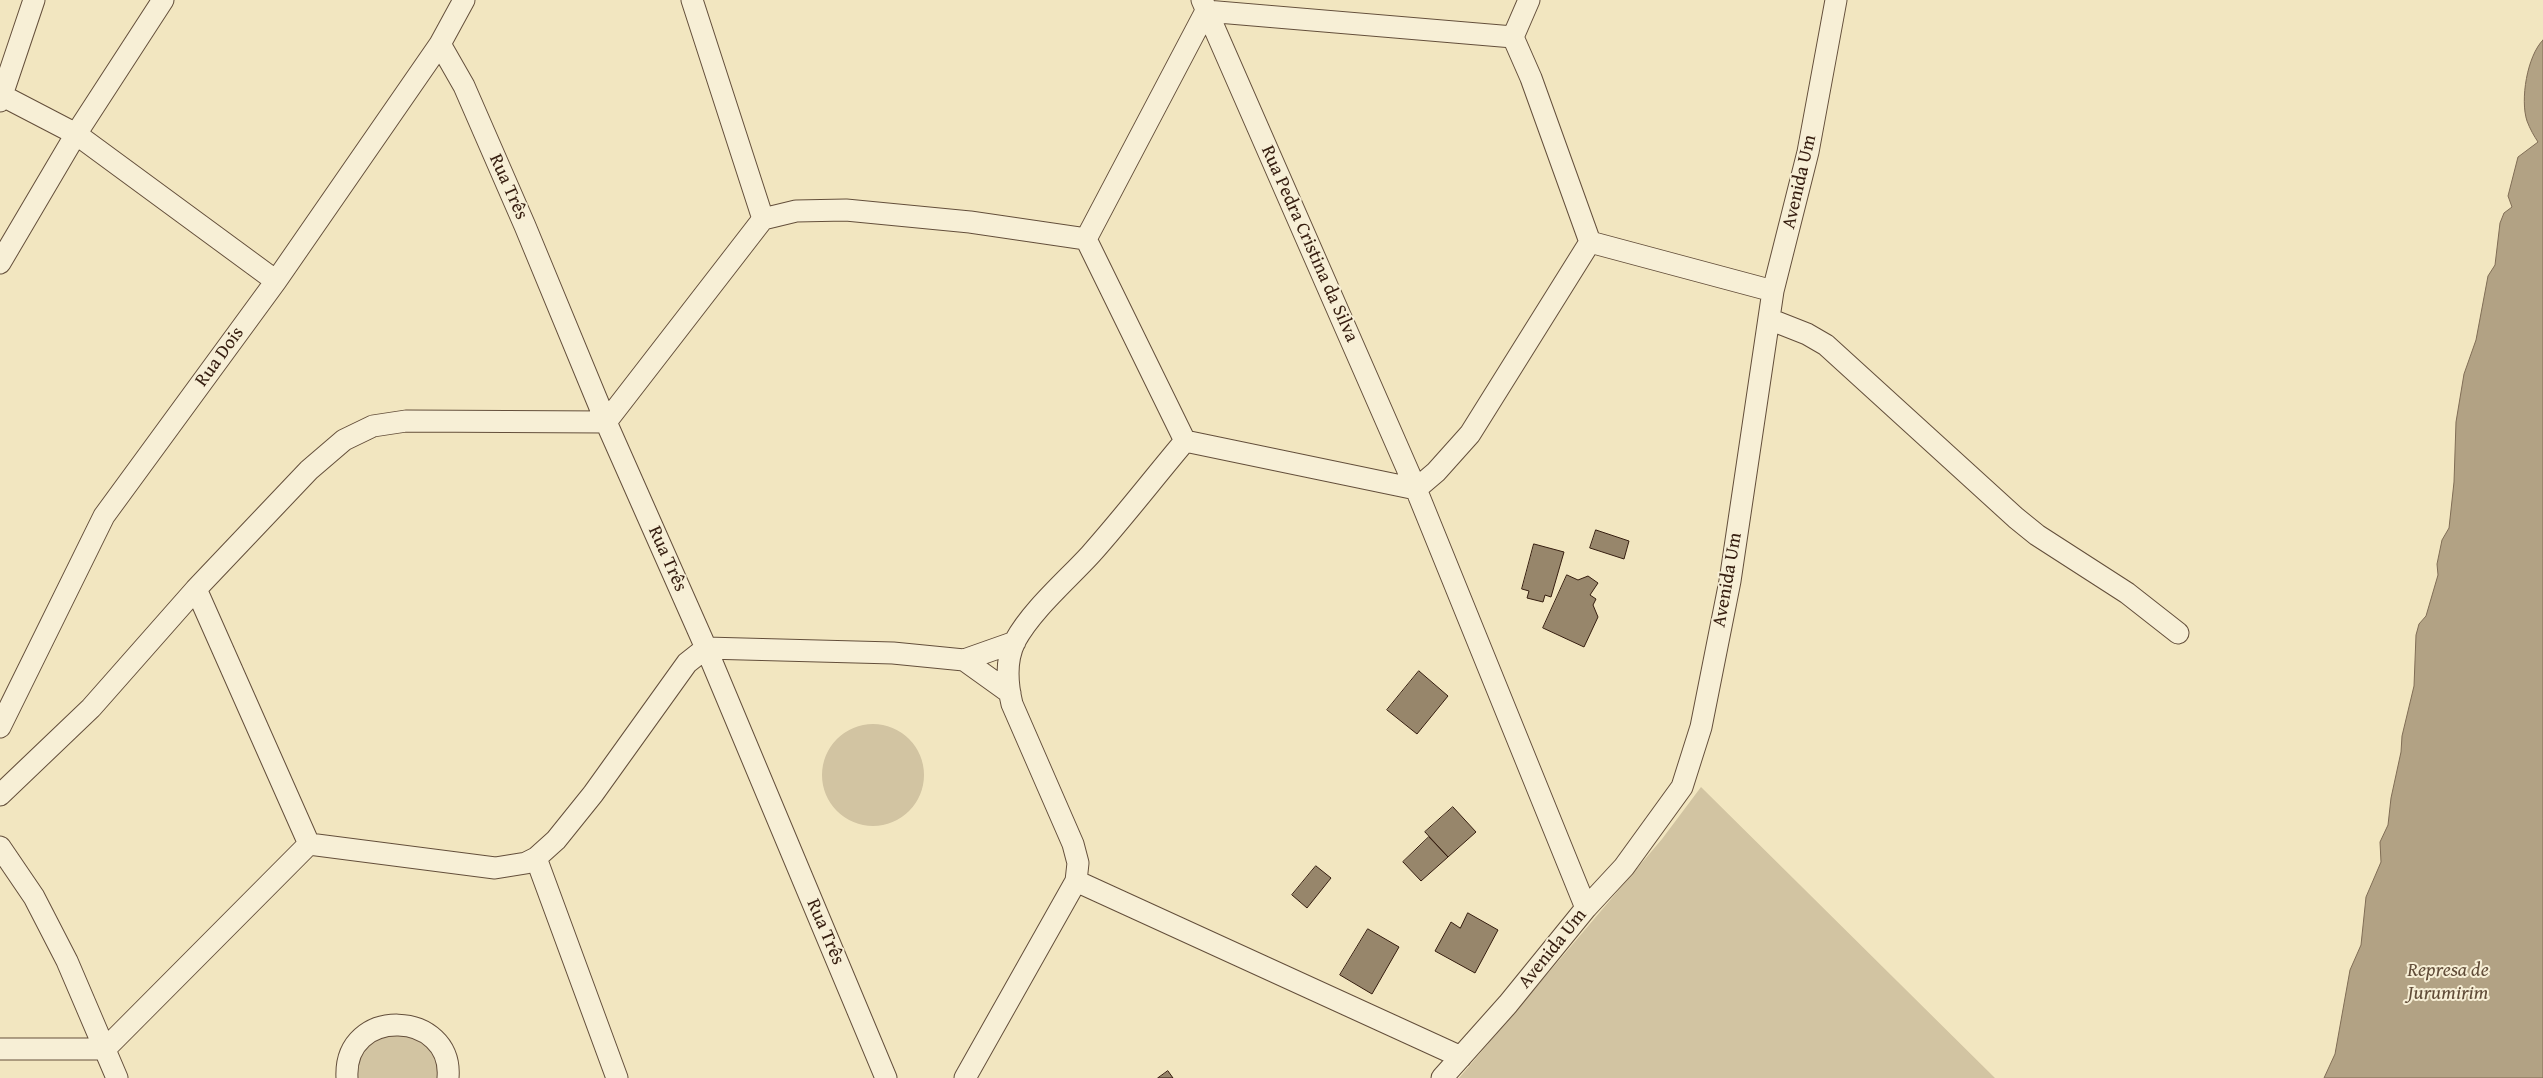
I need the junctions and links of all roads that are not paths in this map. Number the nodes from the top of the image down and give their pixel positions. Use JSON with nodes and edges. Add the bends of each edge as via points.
{"nodes":[{"id":1,"x":34,"y":0,"type":"edge"},
{"id":2,"x":163,"y":0,"type":"edge"},
{"id":3,"x":464,"y":0,"type":"edge"},
{"id":4,"x":692,"y":0,"type":"edge"},
{"id":5,"x":1529,"y":0,"type":"edge"},
{"id":6,"x":1836,"y":0,"type":"edge"},
{"id":7,"x":1204,"y":5,"type":"edge"},
{"id":8,"x":1513,"y":37,"type":"junction"},
{"id":9,"x":440,"y":44,"type":"junction"},
{"id":10,"x":1,"y":98,"type":"edge"},
{"id":11,"x":76,"y":134,"type":"junction"},
{"id":12,"x":763,"y":218,"type":"junction"},
{"id":13,"x":1086,"y":239,"type":"junction"},
{"id":14,"x":1590,"y":242,"type":"junction"},
{"id":15,"x":0,"y":263,"type":"edge"},
{"id":16,"x":276,"y":281,"type":"junction"},
{"id":17,"x":1773,"y":291,"type":"junction"},
{"id":18,"x":1769,"y":319,"type":"junction"},
{"id":19,"x":606,"y":422,"type":"junction"},
{"id":20,"x":1185,"y":441,"type":"junction"},
{"id":21,"x":1416,"y":489,"type":"junction"},
{"id":22,"x":196,"y":589,"type":"junction"},
{"id":23,"x":2178,"y":633,"type":"dead end"},
{"id":24,"x":1015,"y":642,"type":"junction"},
{"id":25,"x":706,"y":648,"type":"junction"},
{"id":26,"x":964,"y":660,"type":"junction"},
{"id":27,"x":1010,"y":693,"type":"junction"},
{"id":28,"x":0,"y":727,"type":"edge"},
{"id":29,"x":0,"y":795,"type":"edge"},
{"id":30,"x":310,"y":844,"type":"junction"},
{"id":31,"x":0,"y":847,"type":"edge"},
{"id":32,"x":536,"y":858,"type":"junction"},
{"id":33,"x":1076,"y":881,"type":"junction"},
{"id":34,"x":1586,"y":908,"type":"junction"},
{"id":35,"x":0,"y":1049,"type":"edge"},
{"id":36,"x":105,"y":1049,"type":"junction"},
{"id":37,"x":1461,"y":1057,"type":"junction"},
{"id":38,"x":117,"y":1078,"type":"edge"},
{"id":39,"x":347,"y":1078,"type":"edge"},
{"id":40,"x":448,"y":1078,"type":"edge"},
{"id":41,"x":616,"y":1078,"type":"edge"},
{"id":42,"x":886,"y":1078,"type":"edge"},
{"id":43,"x":965,"y":1078,"type":"edge"},
{"id":44,"x":1442,"y":1078,"type":"edge"}],
"edges":[{"from":1,"to":10,"type":"street"},
{"from":2,"to":11,"type":"street"},
{"from":3,"to":9,"type":"street","name":"Rua Dois"},
{"from":4,"to":12,"type":"street"},
{"from":5,"to":8,"type":"street"},
{"from":6,"to":17,"type":"street","name":"Avenida Um","via":[[1808,152]]},
{"from":7,"to":8,"type":"street"},
{"from":7,"to":13,"type":"street"},
{"from":7,"to":21,"type":"street","name":"Rua Pedra Cristina da Silva"},
{"from":8,"to":14,"type":"street"},
{"from":9,"to":16,"type":"street","name":"Rua Dois"},
{"from":9,"to":19,"type":"street","name":"Rua Três","via":[[481,124]]},
{"from":10,"to":11,"type":"street"},
{"from":11,"to":15,"type":"street"},
{"from":11,"to":16,"type":"street"},
{"from":12,"to":13,"type":"street","via":[[796,211],[846,210],[970,222]]},
{"from":12,"to":19,"type":"street"},
{"from":13,"to":20,"type":"street"},
{"from":14,"to":17,"type":"street"},
{"from":14,"to":21,"type":"street","via":[[1470,434]]},
{"from":16,"to":28,"type":"street","name":"Rua Dois","via":[[104,516]]},
{"from":17,"to":18,"type":"street","name":"Avenida Um"},
{"from":18,"to":23,"type":"street","via":[[1826,345],[2016,518],[2127,593]]},
{"from":18,"to":34,"type":"street","name":"Avenida Um","via":[[1730,581],[1701,727],[1682,787],[1624,867]]},
{"from":19,"to":22,"type":"street","via":[[406,421],[373,426],[344,440],[308,470]]},
{"from":19,"to":25,"type":"street","name":"Rua Três"},
{"from":20,"to":21,"type":"street"},
{"from":20,"to":24,"type":"street","via":[[1026,625]]},
{"from":21,"to":34,"type":"street","name":"Rua Pedra Cristina da Silva"},
{"from":22,"to":29,"type":"street","via":[[91,708]]},
{"from":22,"to":30,"type":"street"},
{"from":24,"to":26,"type":"street"},
{"from":24,"to":27,"type":"street","via":[[1008,662]]},
{"from":25,"to":26,"type":"street","via":[[893,654]]},
{"from":25,"to":32,"type":"street","via":[[687,663],[593,794],[556,840]]},
{"from":25,"to":42,"type":"street","name":"Rua Três"},
{"from":26,"to":27,"type":"street"},
{"from":27,"to":33,"type":"street","via":[[1073,844],[1078,863]]},
{"from":30,"to":32,"type":"street","via":[[495,868]]},
{"from":30,"to":36,"type":"street"},
{"from":31,"to":36,"type":"street","via":[[34,897],[67,961]]},
{"from":32,"to":41,"type":"street"},
{"from":33,"to":37,"type":"street"},
{"from":33,"to":43,"type":"street"},
{"from":34,"to":37,"type":"street","name":"Avenida Um"},
{"from":35,"to":36,"type":"street"},
{"from":36,"to":38,"type":"street"},
{"from":37,"to":44,"type":"street","name":"Avenida Um"},
{"from":39,"to":40,"type":"street","via":[[346,1067],[352,1050],[364,1036],[381,1026],[399,1024],[427,1033],[440,1046],[447,1062]]}]}
